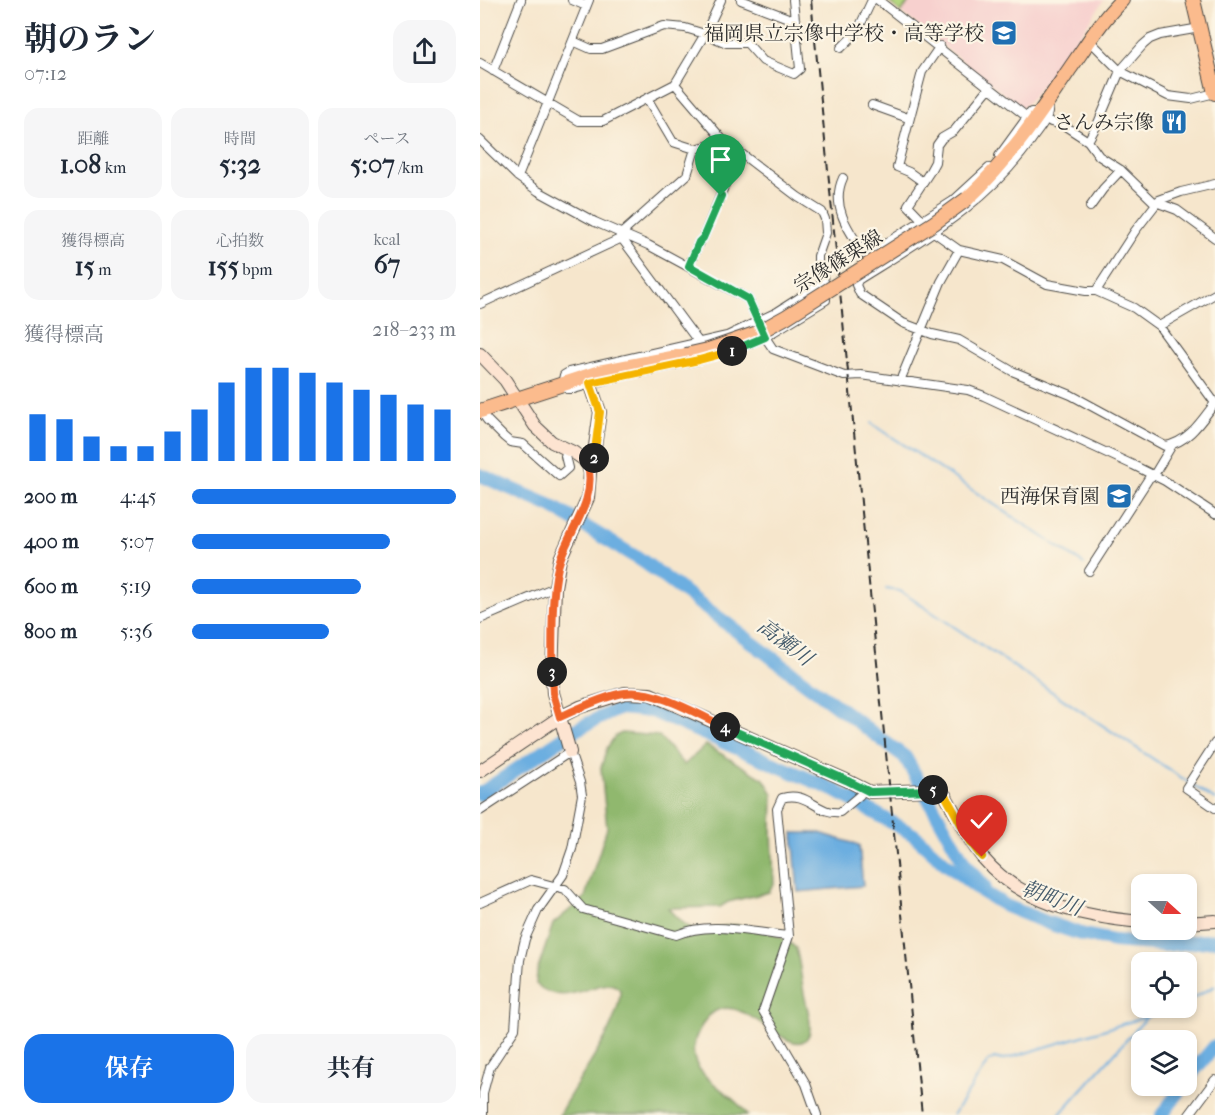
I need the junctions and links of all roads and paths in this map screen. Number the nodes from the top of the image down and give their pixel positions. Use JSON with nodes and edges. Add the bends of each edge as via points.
{"nodes":[{"id":1,"x":521,"y":0,"type":"edge"},
{"id":2,"x":572,"y":0,"type":"edge"},
{"id":3,"x":721,"y":0,"type":"edge"},
{"id":4,"x":741,"y":0,"type":"edge"},
{"id":5,"x":793,"y":0,"type":"edge"},
{"id":6,"x":872,"y":0,"type":"edge"},
{"id":7,"x":878,"y":0,"type":"edge"},
{"id":8,"x":1122,"y":0,"type":"edge"},
{"id":9,"x":1193,"y":0,"type":"edge"},
{"id":10,"x":587,"y":3,"type":"edge"},
{"id":11,"x":796,"y":21,"type":"junction"},
{"id":12,"x":1200,"y":28,"type":"junction"},
{"id":13,"x":705,"y":34,"type":"junction"},
{"id":14,"x":1089,"y":40,"type":"junction"},
{"id":15,"x":573,"y":41,"type":"junction"},
{"id":16,"x":940,"y":46,"type":"junction"},
{"id":17,"x":841,"y":48,"type":"dead end"},
{"id":18,"x":480,"y":63,"type":"edge"},
{"id":19,"x":493,"y":71,"type":"junction"},
{"id":20,"x":1120,"y":71,"type":"junction"},
{"id":21,"x":675,"y":84,"type":"junction"},
{"id":22,"x":990,"y":87,"type":"junction"},
{"id":23,"x":1215,"y":93,"type":"edge"},
{"id":24,"x":646,"y":98,"type":"junction"},
{"id":25,"x":548,"y":104,"type":"junction"},
{"id":26,"x":872,"y":105,"type":"dead end"},
{"id":27,"x":1038,"y":117,"type":"junction"},
{"id":28,"x":908,"y":118,"type":"junction"},
{"id":29,"x":722,"y":139,"type":"junction"},
{"id":30,"x":480,"y":140,"type":"edge"},
{"id":31,"x":1088,"y":141,"type":"junction"},
{"id":32,"x":695,"y":149,"type":"junction"},
{"id":33,"x":738,"y":153,"type":"junction"},
{"id":34,"x":1121,"y":170,"type":"junction"},
{"id":35,"x":518,"y":177,"type":"junction"},
{"id":36,"x":843,"y":178,"type":"dead end"},
{"id":37,"x":923,"y":182,"type":"junction"},
{"id":38,"x":1215,"y":184,"type":"edge"},
{"id":39,"x":1156,"y":202,"type":"junction"},
{"id":40,"x":1090,"y":207,"type":"dead end"},
{"id":41,"x":923,"y":221,"type":"junction"},
{"id":42,"x":935,"y":233,"type":"junction"},
{"id":43,"x":620,"y":235,"type":"junction"},
{"id":44,"x":1215,"y":238,"type":"edge"},
{"id":45,"x":959,"y":250,"type":"junction"},
{"id":46,"x":866,"y":256,"type":"junction"},
{"id":47,"x":689,"y":266,"type":"junction"},
{"id":48,"x":874,"y":269,"type":"junction"},
{"id":49,"x":824,"y":282,"type":"junction"},
{"id":50,"x":1096,"y":291,"type":"junction"},
{"id":51,"x":1215,"y":294,"type":"edge"},
{"id":52,"x":480,"y":304,"type":"edge"},
{"id":53,"x":759,"y":321,"type":"junction"},
{"id":54,"x":1158,"y":326,"type":"junction"},
{"id":55,"x":920,"y":330,"type":"junction"},
{"id":56,"x":765,"y":337,"type":"junction"},
{"id":57,"x":700,"y":344,"type":"junction"},
{"id":58,"x":480,"y":354,"type":"edge"},
{"id":59,"x":900,"y":381,"type":"junction"},
{"id":60,"x":590,"y":383,"type":"junction"},
{"id":61,"x":562,"y":384,"type":"junction"},
{"id":62,"x":516,"y":399,"type":"junction"},
{"id":63,"x":481,"y":411,"type":"edge"},
{"id":64,"x":1172,"y":445,"type":"junction"},
{"id":65,"x":567,"y":450,"type":"junction"},
{"id":66,"x":588,"y":466,"type":"junction"},
{"id":67,"x":1154,"y":476,"type":"junction"},
{"id":68,"x":1215,"y":514,"type":"edge"},
{"id":69,"x":1089,"y":571,"type":"dead end"},
{"id":70,"x":555,"y":587,"type":"junction"},
{"id":71,"x":480,"y":619,"type":"edge"},
{"id":72,"x":561,"y":719,"type":"junction"},
{"id":73,"x":1215,"y":742,"type":"edge"},
{"id":74,"x":570,"y":752,"type":"junction"},
{"id":75,"x":480,"y":771,"type":"edge"},
{"id":76,"x":862,"y":792,"type":"junction"},
{"id":77,"x":1215,"y":808,"type":"edge"},
{"id":78,"x":480,"y":811,"type":"edge"},
{"id":79,"x":556,"y":886,"type":"junction"},
{"id":80,"x":480,"y":903,"type":"edge"},
{"id":81,"x":1131,"y":921,"type":"edge"},
{"id":82,"x":1215,"y":921,"type":"edge"},
{"id":83,"x":1197,"y":922,"type":"edge"},
{"id":84,"x":789,"y":936,"type":"junction"},
{"id":85,"x":1215,"y":1080,"type":"edge"},
{"id":86,"x":483,"y":1115,"type":"edge"},
{"id":87,"x":817,"y":1115,"type":"edge"},
{"id":88,"x":1189,"y":1115,"type":"edge"}],
"edges":[{"from":1,"to":19,"type":"street"},
{"from":2,"to":10,"type":"street"},
{"from":3,"to":13,"type":"street"},
{"from":4,"to":11,"type":"street"},
{"from":5,"to":11,"type":"street"},
{"from":6,"to":17,"type":"street","via":[[857,32]]},
{"from":7,"to":16,"type":"street"},
{"from":8,"to":14,"type":"main road","name":"宗像篠栗線"},
{"from":9,"to":12,"type":"main road"},
{"from":10,"to":15,"type":"street"},
{"from":11,"to":13,"type":"street","via":[[800,69],[794,74],[763,61],[747,43],[728,43]]},
{"from":12,"to":20,"type":"street","via":[[1150,39]]},
{"from":12,"to":23,"type":"main road"},
{"from":13,"to":15,"type":"street","via":[[664,26],[602,49]]},
{"from":13,"to":21,"type":"street"},
{"from":14,"to":20,"type":"street"},
{"from":14,"to":27,"type":"main road","name":"宗像篠栗線"},
{"from":15,"to":25,"type":"street"},
{"from":16,"to":22,"type":"street"},
{"from":16,"to":28,"type":"street","via":[[922,72]]},
{"from":18,"to":19,"type":"street"},
{"from":19,"to":25,"type":"street"},
{"from":20,"to":23,"type":"street","via":[[1168,96],[1191,99]]},
{"from":20,"to":31,"type":"street"},
{"from":21,"to":24,"type":"street"},
{"from":21,"to":29,"type":"street"},
{"from":22,"to":27,"type":"street"},
{"from":22,"to":37,"type":"street","via":[[954,131],[937,145],[935,162]]},
{"from":24,"to":25,"type":"street","via":[[603,121],[579,121]]},
{"from":24,"to":32,"type":"street","via":[[673,142]]},
{"from":25,"to":35,"type":"street"},
{"from":26,"to":28,"type":"street"},
{"from":27,"to":31,"type":"street","via":[[1065,126]]},
{"from":27,"to":41,"type":"street","via":[[953,201]]},
{"from":27,"to":42,"type":"street","via":[[1014,163],[992,188]]},
{"from":27,"to":61,"type":"main road","name":"宗像篠栗線","bridge":true,"via":[[1011,154],[968,199],[786,317],[757,333],[708,350],[603,371]]},
{"from":28,"to":37,"type":"street","via":[[897,167]]},
{"from":29,"to":32,"type":"street"},
{"from":29,"to":33,"type":"street"},
{"from":30,"to":35,"type":"street"},
{"from":31,"to":34,"type":"street","via":[[1099,156]]},
{"from":32,"to":43,"type":"street","via":[[687,175]]},
{"from":33,"to":47,"type":"street"},
{"from":33,"to":49,"type":"street","via":[[822,212],[826,233],[818,267]]},
{"from":34,"to":39,"type":"street"},
{"from":34,"to":40,"type":"street"},
{"from":35,"to":43,"type":"street"},
{"from":36,"to":46,"type":"street","via":[[839,186],[842,221]]},
{"from":37,"to":41,"type":"street","via":[[908,205]]},
{"from":38,"to":39,"type":"street"},
{"from":39,"to":44,"type":"street","via":[[1177,210]]},
{"from":39,"to":50,"type":"street"},
{"from":41,"to":42,"type":"street"},
{"from":41,"to":46,"type":"street"},
{"from":42,"to":45,"type":"street"},
{"from":42,"to":48,"type":"street"},
{"from":43,"to":47,"type":"street"},
{"from":43,"to":52,"type":"street"},
{"from":43,"to":57,"type":"street"},
{"from":45,"to":50,"type":"street","via":[[1003,260],[1047,284]]},
{"from":45,"to":55,"type":"street"},
{"from":46,"to":48,"type":"street"},
{"from":47,"to":53,"type":"street","via":[[748,299]]},
{"from":48,"to":55,"type":"street","via":[[858,280],[860,294]]},
{"from":49,"to":53,"type":"street"},
{"from":49,"to":56,"type":"street","via":[[826,300]]},
{"from":50,"to":54,"type":"street","via":[[1134,308]]},
{"from":51,"to":54,"type":"street"},
{"from":53,"to":56,"type":"street"},
{"from":53,"to":57,"type":"street"},
{"from":54,"to":64,"type":"street","via":[[1215,403],[1193,431]]},
{"from":55,"to":59,"type":"street"},
{"from":55,"to":64,"type":"street","via":[[959,340],[1012,371],[1071,395],[1165,446]]},
{"from":56,"to":59,"type":"street","via":[[773,349],[844,376]]},
{"from":56,"to":60,"type":"street","via":[[722,354]]},
{"from":57,"to":61,"type":"street","via":[[569,372]]},
{"from":58,"to":62,"type":"street","via":[[505,380]]},
{"from":59,"to":67,"type":"street","via":[[968,390]]},
{"from":60,"to":61,"type":"street","via":[[574,389]]},
{"from":60,"to":66,"type":"street","via":[[600,412],[593,460]]},
{"from":61,"to":62,"type":"main road","name":"宗像篠栗線"},
{"from":62,"to":63,"type":"main road","name":"宗像篠栗線"},
{"from":62,"to":65,"type":"street","via":[[535,426]]},
{"from":63,"to":65,"type":"street","via":[[504,437],[523,444],[559,477],[568,468]]},
{"from":64,"to":67,"type":"street"},
{"from":65,"to":66,"type":"street"},
{"from":66,"to":70,"type":"street","via":[[588,498],[560,560]]},
{"from":67,"to":68,"type":"street"},
{"from":67,"to":69,"type":"street","via":[[1149,477]]},
{"from":70,"to":71,"type":"street"},
{"from":70,"to":72,"type":"street","via":[[552,676]]},
{"from":72,"to":74,"type":"street"},
{"from":72,"to":75,"type":"street"},
{"from":72,"to":76,"type":"street","via":[[580,707],[625,693],[650,694],[846,780]]},
{"from":73,"to":77,"type":"street","via":[[1186,788]]},
{"from":74,"to":78,"type":"street"},
{"from":74,"to":79,"type":"street","via":[[582,795],[567,867]]},
{"from":76,"to":81,"type":"street","via":[[931,790],[945,795],[972,844],[993,870],[1011,884],[1057,906]]},
{"from":76,"to":84,"type":"street","via":[[844,809],[831,812],[799,796],[782,798],[779,803]]},
{"from":79,"to":80,"type":"street","via":[[531,880]]},
{"from":79,"to":84,"type":"street","via":[[583,909],[676,935],[717,927]]},
{"from":79,"to":86,"type":"street","via":[[538,910],[525,939],[515,1029],[490,1067],[483,1094]]},
{"from":82,"to":83,"type":"street"},
{"from":84,"to":87,"type":"street","via":[[763,1011],[806,1084]]},
{"from":85,"to":88,"type":"street"}]}
